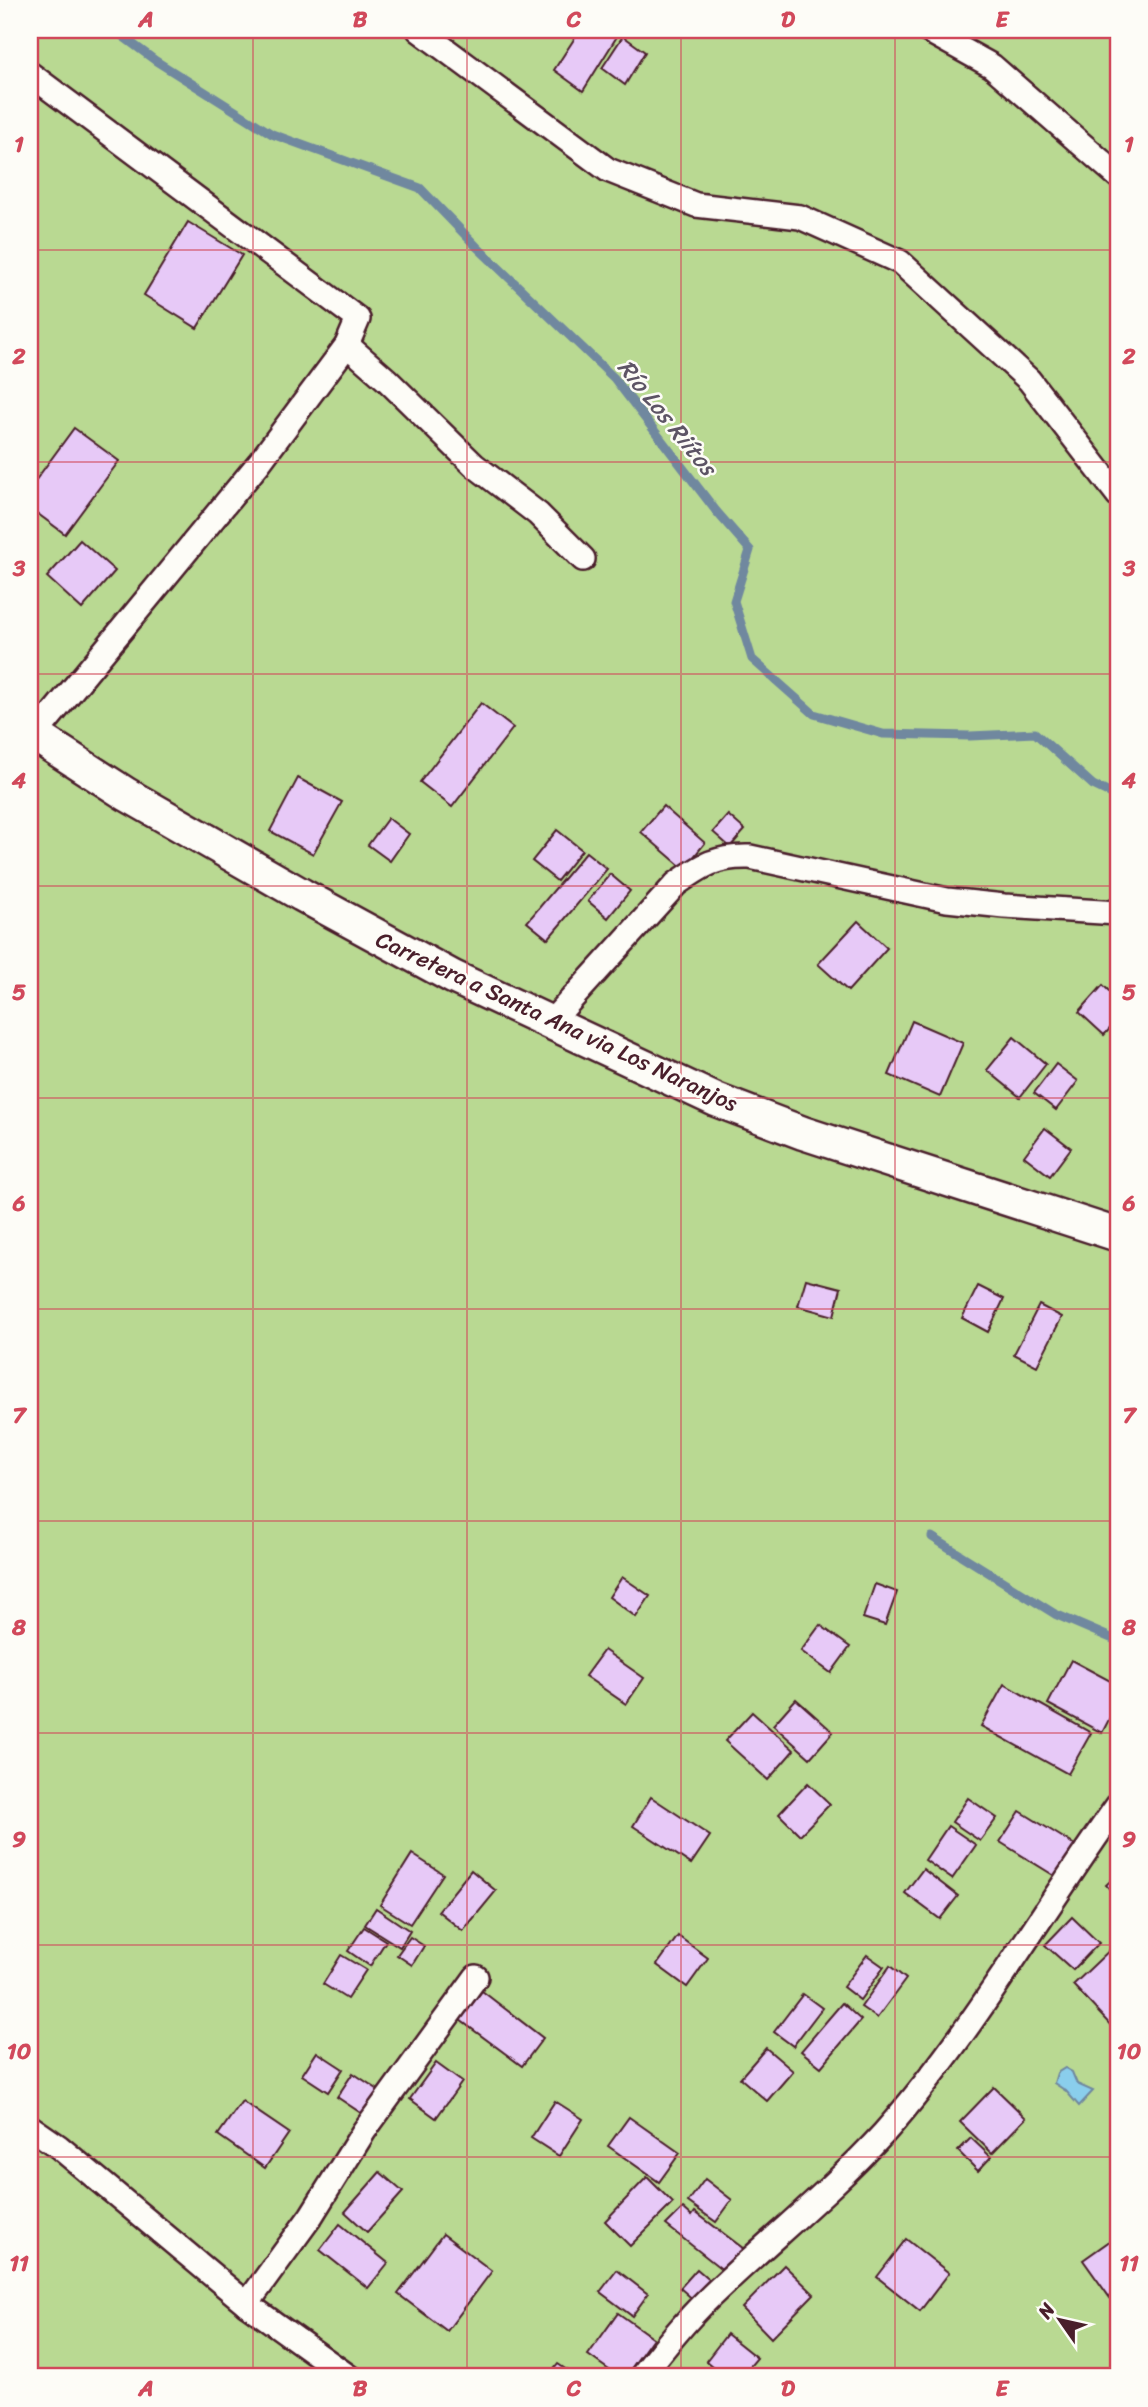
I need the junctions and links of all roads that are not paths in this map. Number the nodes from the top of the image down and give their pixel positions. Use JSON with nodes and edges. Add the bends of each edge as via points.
{"nodes":[{"id":1,"x":419,"y":30,"type":"edge"},
{"id":2,"x":927,"y":30,"type":"edge"},
{"id":3,"x":30,"y":74,"type":"edge"},
{"id":4,"x":1118,"y":176,"type":"edge"},
{"id":5,"x":347,"y":345,"type":"junction"},
{"id":6,"x":1118,"y":495,"type":"edge"},
{"id":7,"x":583,"y":559,"type":"dead end"},
{"id":8,"x":32,"y":733,"type":"edge"},
{"id":9,"x":1118,"y":913,"type":"edge"},
{"id":10,"x":550,"y":1023,"type":"junction"},
{"id":11,"x":1118,"y":1235,"type":"edge"},
{"id":12,"x":1118,"y":1805,"type":"edge"},
{"id":13,"x":476,"y":1977,"type":"dead end"},
{"id":14,"x":30,"y":2127,"type":"edge"},
{"id":15,"x":247,"y":2304,"type":"junction"},
{"id":16,"x":349,"y":2377,"type":"edge"},
{"id":17,"x":642,"y":2377,"type":"edge"}],
"edges":[{"from":1,"to":6,"type":"street","via":[[608,170],[696,205],[800,217],[900,262],[1029,380]]},
{"from":2,"to":4,"type":"street","via":[[992,66]]},
{"from":3,"to":5,"type":"street","via":[[358,319]]},
{"from":5,"to":7,"type":"street"},
{"from":5,"to":8,"type":"street","via":[[259,463]]},
{"from":8,"to":10,"type":"main road","name":"Carretera a Santa Ana via Los Naranjos","via":[[302,895],[453,977]]},
{"from":9,"to":10,"type":"street","via":[[947,900],[728,856],[676,884]]},
{"from":10,"to":11,"type":"main road","name":"Carretera a Santa Ana via Los Naranjos","via":[[716,1100],[803,1133]]},
{"from":12,"to":17,"type":"street","via":[[972,2022],[884,2132],[709,2298]]},
{"from":13,"to":15,"type":"street"},
{"from":14,"to":15,"type":"street"},
{"from":15,"to":16,"type":"street"}]}
